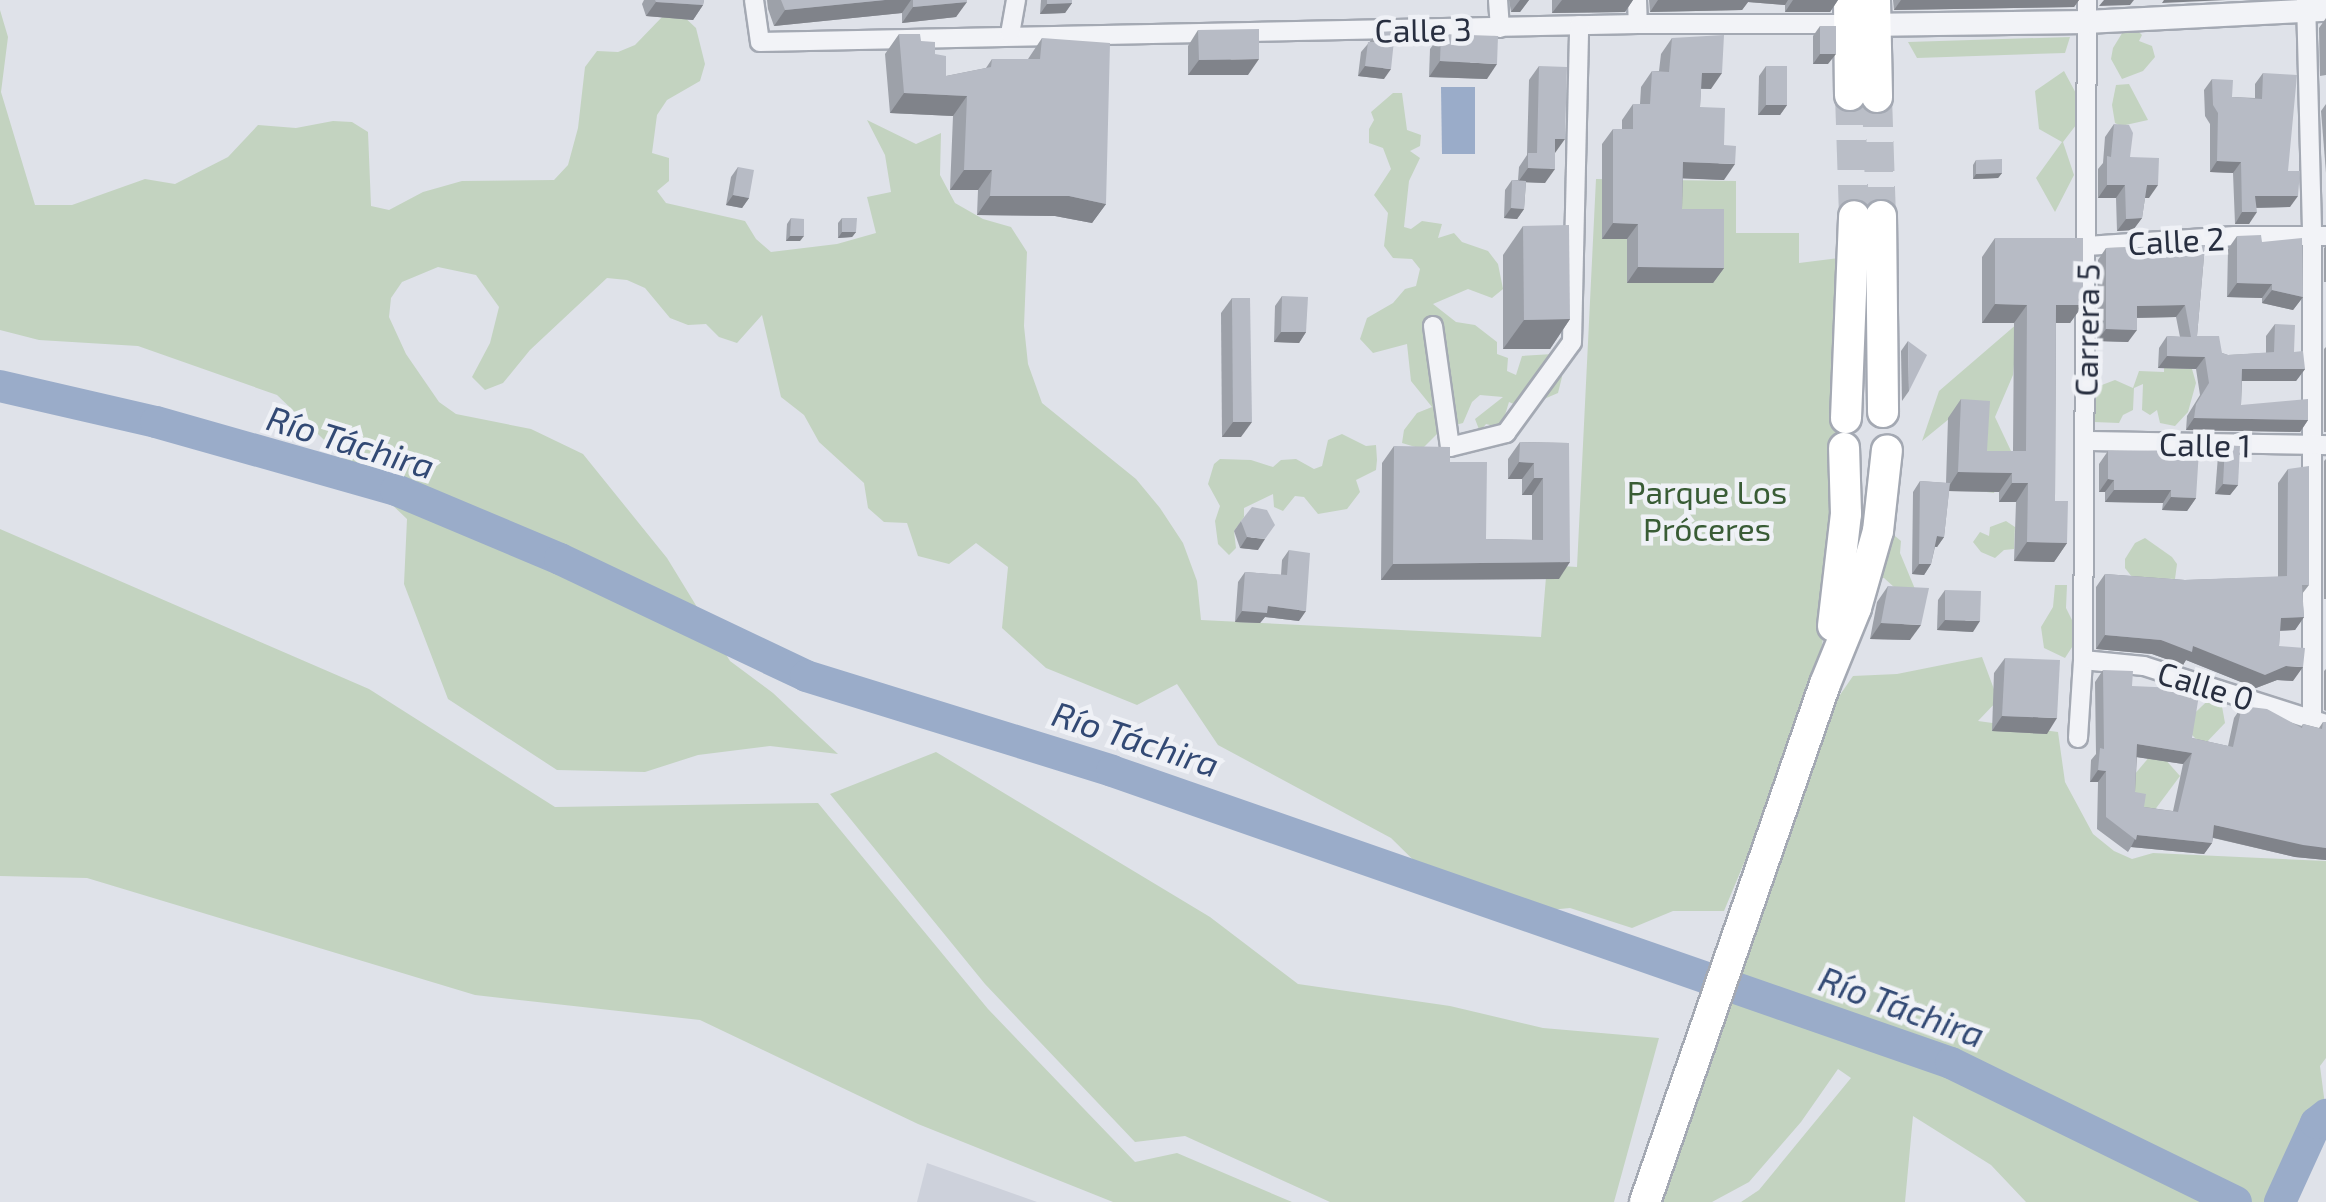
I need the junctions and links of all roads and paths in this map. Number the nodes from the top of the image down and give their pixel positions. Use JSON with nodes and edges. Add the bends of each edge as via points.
{"nodes":[{"id":1,"x":754,"y":0,"type":"edge"},
{"id":2,"x":1016,"y":0,"type":"edge"},
{"id":3,"x":1498,"y":0,"type":"edge"},
{"id":4,"x":1638,"y":0,"type":"edge"},
{"id":5,"x":2313,"y":7,"type":"edge"},
{"id":6,"x":2086,"y":11,"type":"edge"},
{"id":7,"x":1862,"y":12,"type":"edge"},
{"id":8,"x":1638,"y":24,"type":"junction"},
{"id":9,"x":1579,"y":25,"type":"junction"},
{"id":10,"x":1500,"y":28,"type":"junction"},
{"id":11,"x":1010,"y":34,"type":"junction"},
{"id":12,"x":1863,"y":96,"type":"tunnel mouth"},
{"id":13,"x":2319,"y":236,"type":"edge"},
{"id":14,"x":2087,"y":246,"type":"junction"},
{"id":15,"x":1432,"y":326,"type":"dead end"},
{"id":16,"x":1882,"y":412,"type":"junction"},
{"id":17,"x":1845,"y":433,"type":"junction"},
{"id":18,"x":2085,"y":441,"type":"junction"},
{"id":19,"x":2319,"y":445,"type":"edge"},
{"id":20,"x":1887,"y":450,"type":"junction"},
{"id":21,"x":2084,"y":660,"type":"junction"},
{"id":22,"x":1825,"y":684,"type":"junction"},
{"id":23,"x":2319,"y":722,"type":"edge"},
{"id":24,"x":2078,"y":738,"type":"dead end"},
{"id":25,"x":1645,"y":1202,"type":"edge"}],
"edges":[{"from":1,"to":11,"type":"street","name":"Calle 3","via":[[760,42]]},
{"from":2,"to":11,"type":"street"},
{"from":3,"to":10,"type":"street"},
{"from":4,"to":8,"type":"street"},
{"from":5,"to":6,"type":"street","name":"Calle 3"},
{"from":5,"to":13,"type":"street"},
{"from":6,"to":7,"type":"street","name":"Calle 3"},
{"from":6,"to":14,"type":"street","name":"Carrera 5"},
{"from":7,"to":8,"type":"street","name":"Calle 3"},
{"from":7,"to":12,"type":"highway"},
{"from":8,"to":9,"type":"street","name":"Calle 3"},
{"from":9,"to":10,"type":"street","name":"Calle 3"},
{"from":9,"to":15,"type":"street","via":[[1572,342],[1506,433],[1450,447]]},
{"from":10,"to":11,"type":"street","name":"Calle 3"},
{"from":13,"to":14,"type":"street","name":"Calle 2"},
{"from":13,"to":19,"type":"street"},
{"from":14,"to":18,"type":"street","name":"Carrera 5"},
{"from":16,"to":17,"type":"highway","via":[[1863,407]]},
{"from":16,"to":17,"type":"highway","via":[[1867,216]]},
{"from":16,"to":20,"type":"highway","via":[[1893,434]]},
{"from":17,"to":20,"type":"highway","via":[[1865,460]]},
{"from":17,"to":22,"type":"highway","via":[[1842,573]]},
{"from":18,"to":19,"type":"street","name":"Calle 1"},
{"from":18,"to":21,"type":"street","name":"Carrera 5"},
{"from":19,"to":23,"type":"street"},
{"from":20,"to":22,"type":"highway","via":[[1878,531]]},
{"from":21,"to":23,"type":"street","name":"Calle 0","via":[[2144,666]]},
{"from":21,"to":24,"type":"street","name":"Carrera 5"},
{"from":22,"to":25,"type":"highway"}]}
